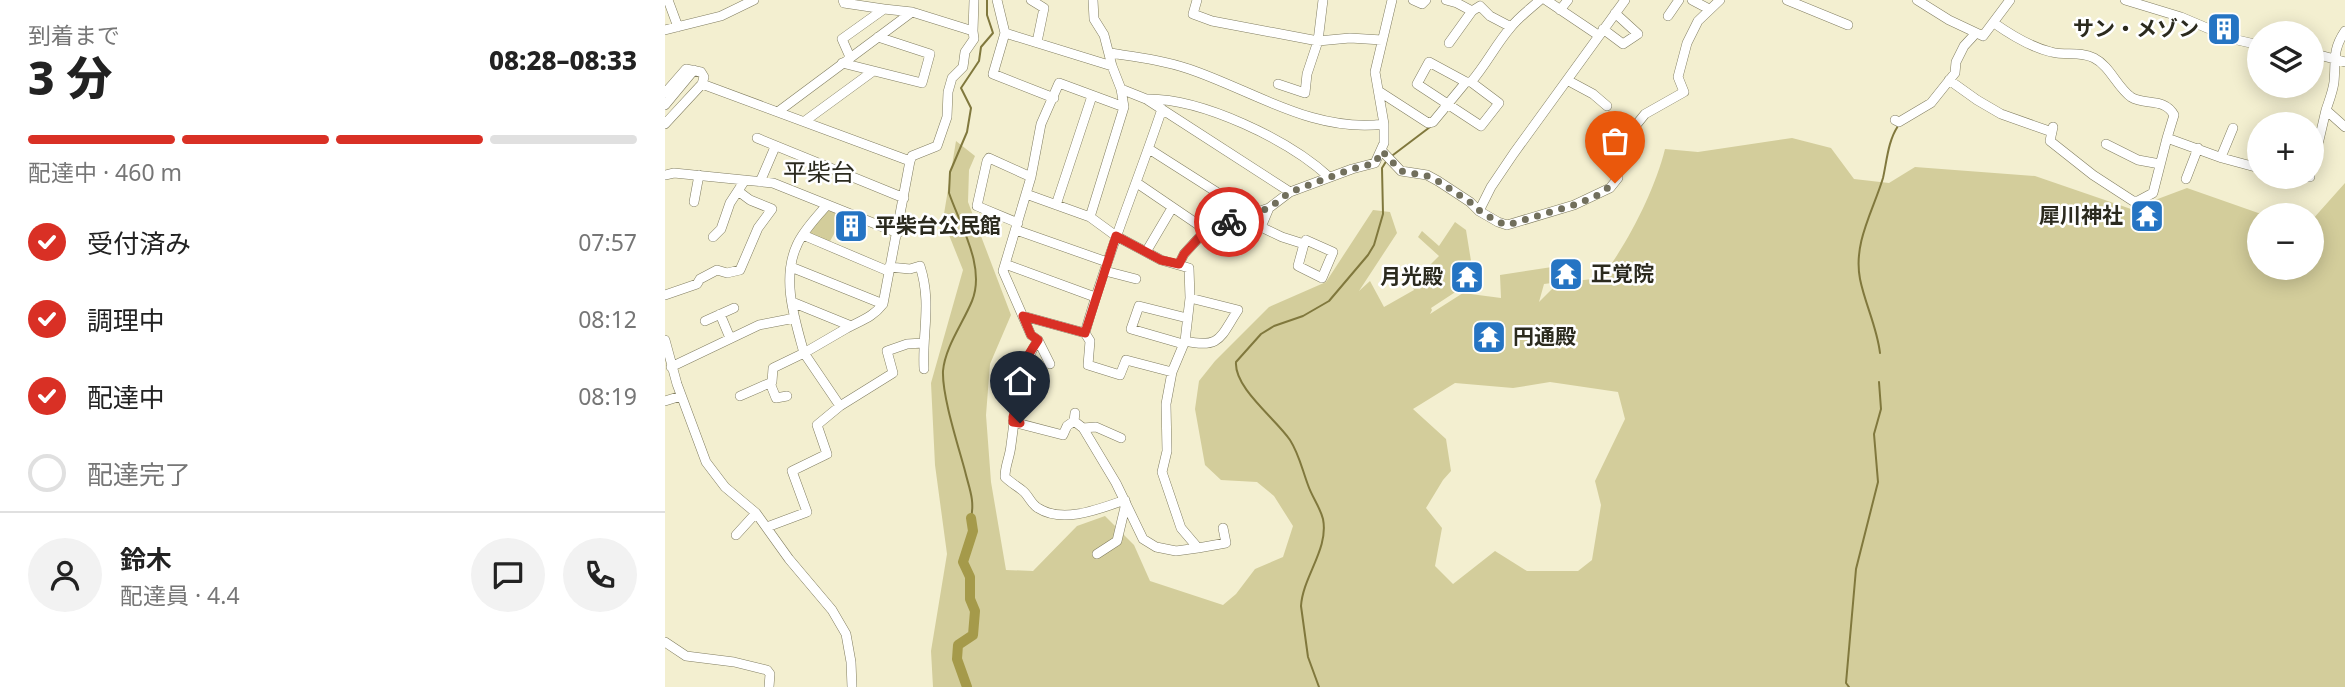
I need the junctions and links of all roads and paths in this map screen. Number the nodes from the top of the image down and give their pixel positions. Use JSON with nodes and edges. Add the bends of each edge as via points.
{"nodes":[{"id":1,"x":668,"y":0,"type":"edge"},
{"id":2,"x":754,"y":0,"type":"edge"},
{"id":3,"x":843,"y":0,"type":"edge"},
{"id":4,"x":974,"y":0,"type":"edge"},
{"id":5,"x":997,"y":0,"type":"edge"},
{"id":6,"x":1031,"y":0,"type":"edge"},
{"id":7,"x":1093,"y":0,"type":"edge"},
{"id":8,"x":1197,"y":0,"type":"edge"},
{"id":9,"x":1323,"y":0,"type":"edge"},
{"id":10,"x":1392,"y":0,"type":"edge"},
{"id":11,"x":1413,"y":0,"type":"edge"},
{"id":12,"x":1426,"y":0,"type":"edge"},
{"id":13,"x":1445,"y":0,"type":"edge"},
{"id":14,"x":1540,"y":0,"type":"edge"},
{"id":15,"x":1546,"y":0,"type":"edge"},
{"id":16,"x":1568,"y":0,"type":"edge"},
{"id":17,"x":1625,"y":0,"type":"edge"},
{"id":18,"x":1679,"y":0,"type":"edge"},
{"id":19,"x":1692,"y":0,"type":"edge"},
{"id":20,"x":1720,"y":0,"type":"edge"},
{"id":21,"x":1787,"y":0,"type":"edge"},
{"id":22,"x":1917,"y":0,"type":"edge"},
{"id":23,"x":2010,"y":0,"type":"edge"},
{"id":24,"x":2125,"y":0,"type":"edge"},
{"id":25,"x":884,"y":9,"type":"junction"},
{"id":26,"x":1709,"y":9,"type":"junction"},
{"id":27,"x":1560,"y":10,"type":"junction"},
{"id":28,"x":1472,"y":11,"type":"junction"},
{"id":29,"x":912,"y":12,"type":"junction"},
{"id":30,"x":1615,"y":13,"type":"junction"},
{"id":31,"x":1668,"y":16,"type":"dead end"},
{"id":32,"x":1994,"y":23,"type":"junction"},
{"id":33,"x":1848,"y":25,"type":"dead end"},
{"id":34,"x":678,"y":27,"type":"junction"},
{"id":35,"x":1511,"y":27,"type":"junction"},
{"id":36,"x":665,"y":30,"type":"edge"},
{"id":37,"x":974,"y":31,"type":"junction"},
{"id":38,"x":2345,"y":31,"type":"edge"},
{"id":39,"x":1600,"y":32,"type":"junction"},
{"id":40,"x":1005,"y":33,"type":"junction"},
{"id":41,"x":1976,"y":33,"type":"junction"},
{"id":42,"x":879,"y":37,"type":"junction"},
{"id":43,"x":1382,"y":40,"type":"junction"},
{"id":44,"x":1318,"y":41,"type":"junction"},
{"id":45,"x":1038,"y":42,"type":"junction"},
{"id":46,"x":2247,"y":42,"type":"edge"},
{"id":47,"x":1448,"y":43,"type":"dead end"},
{"id":48,"x":1109,"y":53,"type":"junction"},
{"id":49,"x":2324,"y":56,"type":"edge"},
{"id":50,"x":2333,"y":59,"type":"junction"},
{"id":51,"x":846,"y":60,"type":"junction"},
{"id":52,"x":2345,"y":62,"type":"edge"},
{"id":53,"x":1112,"y":66,"type":"junction"},
{"id":54,"x":694,"y":70,"type":"junction"},
{"id":55,"x":871,"y":72,"type":"junction"},
{"id":56,"x":1567,"y":80,"type":"junction"},
{"id":57,"x":1949,"y":80,"type":"junction"},
{"id":58,"x":1468,"y":82,"type":"junction"},
{"id":59,"x":702,"y":84,"type":"junction"},
{"id":60,"x":1278,"y":84,"type":"dead end"},
{"id":61,"x":1121,"y":89,"type":"junction"},
{"id":62,"x":1380,"y":92,"type":"junction"},
{"id":63,"x":665,"y":93,"type":"edge"},
{"id":64,"x":1092,"y":96,"type":"junction"},
{"id":65,"x":1053,"y":98,"type":"junction"},
{"id":66,"x":1146,"y":99,"type":"junction"},
{"id":67,"x":1449,"y":104,"type":"junction"},
{"id":68,"x":665,"y":105,"type":"edge"},
{"id":69,"x":1607,"y":106,"type":"dead end"},
{"id":70,"x":1124,"y":107,"type":"junction"},
{"id":71,"x":1161,"y":108,"type":"junction"},
{"id":72,"x":2326,"y":110,"type":"junction"},
{"id":73,"x":779,"y":111,"type":"junction"},
{"id":74,"x":2324,"y":118,"type":"edge"},
{"id":75,"x":1895,"y":120,"type":"dead end"},
{"id":76,"x":805,"y":121,"type":"junction"},
{"id":77,"x":665,"y":124,"type":"edge"},
{"id":78,"x":1384,"y":124,"type":"junction"},
{"id":79,"x":2345,"y":127,"type":"edge"},
{"id":80,"x":2233,"y":128,"type":"dead end"},
{"id":81,"x":757,"y":138,"type":"dead end"},
{"id":82,"x":2167,"y":138,"type":"junction"},
{"id":83,"x":2106,"y":144,"type":"dead end"},
{"id":84,"x":775,"y":147,"type":"junction"},
{"id":85,"x":2198,"y":148,"type":"junction"},
{"id":86,"x":1149,"y":149,"type":"junction"},
{"id":87,"x":1601,"y":149,"type":"dead end"},
{"id":88,"x":1382,"y":151,"type":"junction"},
{"id":89,"x":2221,"y":157,"type":"junction"},
{"id":90,"x":1618,"y":159,"type":"junction"},
{"id":91,"x":910,"y":161,"type":"junction"},
{"id":92,"x":2160,"y":164,"type":"junction"},
{"id":93,"x":2247,"y":165,"type":"edge"},
{"id":94,"x":665,"y":174,"type":"edge"},
{"id":95,"x":699,"y":175,"type":"junction"},
{"id":96,"x":1031,"y":177,"type":"junction"},
{"id":97,"x":1329,"y":177,"type":"junction"},
{"id":98,"x":2186,"y":179,"type":"dead end"},
{"id":99,"x":745,"y":180,"type":"junction"},
{"id":100,"x":760,"y":182,"type":"junction"},
{"id":101,"x":1137,"y":183,"type":"junction"},
{"id":102,"x":738,"y":191,"type":"junction"},
{"id":103,"x":1290,"y":192,"type":"junction"},
{"id":104,"x":1026,"y":194,"type":"junction"},
{"id":105,"x":904,"y":198,"type":"junction"},
{"id":106,"x":694,"y":202,"type":"dead end"},
{"id":107,"x":1056,"y":205,"type":"junction"},
{"id":108,"x":826,"y":206,"type":"junction"},
{"id":109,"x":1172,"y":208,"type":"junction"},
{"id":110,"x":1269,"y":208,"type":"junction"},
{"id":111,"x":1479,"y":211,"type":"junction"},
{"id":112,"x":1251,"y":214,"type":"junction"},
{"id":113,"x":1090,"y":217,"type":"junction"},
{"id":114,"x":1017,"y":227,"type":"junction"},
{"id":115,"x":1206,"y":230,"type":"junction"},
{"id":116,"x":898,"y":233,"type":"junction"},
{"id":117,"x":803,"y":235,"type":"junction"},
{"id":118,"x":1116,"y":236,"type":"junction"},
{"id":119,"x":713,"y":237,"type":"dead end"},
{"id":120,"x":1304,"y":244,"type":"junction"},
{"id":121,"x":1146,"y":251,"type":"junction"},
{"id":122,"x":1005,"y":264,"type":"junction"},
{"id":123,"x":1179,"y":264,"type":"junction"},
{"id":124,"x":791,"y":267,"type":"junction"},
{"id":125,"x":1106,"y":267,"type":"junction"},
{"id":126,"x":889,"y":269,"type":"junction"},
{"id":127,"x":1136,"y":279,"type":"dead end"},
{"id":128,"x":665,"y":295,"type":"edge"},
{"id":129,"x":1095,"y":297,"type":"junction"},
{"id":130,"x":1190,"y":298,"type":"junction"},
{"id":131,"x":792,"y":302,"type":"junction"},
{"id":132,"x":883,"y":304,"type":"junction"},
{"id":133,"x":734,"y":308,"type":"dead end"},
{"id":134,"x":720,"y":314,"type":"junction"},
{"id":135,"x":1023,"y":316,"type":"junction"},
{"id":136,"x":795,"y":318,"type":"junction"},
{"id":137,"x":1187,"y":318,"type":"junction"},
{"id":138,"x":705,"y":321,"type":"dead end"},
{"id":139,"x":851,"y":326,"type":"junction"},
{"id":140,"x":1085,"y":333,"type":"junction"},
{"id":141,"x":730,"y":338,"type":"junction"},
{"id":142,"x":665,"y":340,"type":"edge"},
{"id":143,"x":1038,"y":340,"type":"junction"},
{"id":144,"x":923,"y":343,"type":"junction"},
{"id":145,"x":1184,"y":343,"type":"junction"},
{"id":146,"x":804,"y":353,"type":"junction"},
{"id":147,"x":1050,"y":364,"type":"dead end"},
{"id":148,"x":671,"y":367,"type":"junction"},
{"id":149,"x":924,"y":369,"type":"dead end"},
{"id":150,"x":1172,"y":372,"type":"junction"},
{"id":151,"x":770,"y":383,"type":"junction"},
{"id":152,"x":681,"y":396,"type":"junction"},
{"id":153,"x":740,"y":396,"type":"dead end"},
{"id":154,"x":787,"y":396,"type":"dead end"},
{"id":155,"x":665,"y":401,"type":"edge"},
{"id":156,"x":840,"y":406,"type":"junction"},
{"id":157,"x":1013,"y":422,"type":"junction"},
{"id":158,"x":1083,"y":428,"type":"junction"},
{"id":159,"x":1121,"y":438,"type":"dead end"},
{"id":160,"x":1125,"y":501,"type":"junction"},
{"id":161,"x":755,"y":513,"type":"junction"},
{"id":162,"x":767,"y":527,"type":"junction"},
{"id":163,"x":1223,"y":528,"type":"dead end"},
{"id":164,"x":736,"y":535,"type":"dead end"},
{"id":165,"x":1198,"y":548,"type":"junction"},
{"id":166,"x":1097,"y":554,"type":"dead end"},
{"id":167,"x":665,"y":642,"type":"edge"},
{"id":168,"x":769,"y":687,"type":"edge"},
{"id":169,"x":852,"y":687,"type":"edge"}],
"edges":[{"from":1,"to":34,"type":"street"},
{"from":2,"to":34,"type":"street","via":[[720,16]]},
{"from":3,"to":25,"type":"street"},
{"from":4,"to":37,"type":"street"},
{"from":5,"to":40,"type":"street"},
{"from":6,"to":45,"type":"street","via":[[1044,8]]},
{"from":7,"to":48,"type":"street","via":[[1094,19]]},
{"from":8,"to":44,"type":"street","via":[[1193,14],[1212,22]]},
{"from":9,"to":44,"type":"street"},
{"from":10,"to":43,"type":"street"},
{"from":11,"to":12,"type":"street","via":[[1422,4]]},
{"from":13,"to":28,"type":"street"},
{"from":14,"to":35,"type":"street"},
{"from":15,"to":27,"type":"street"},
{"from":16,"to":27,"type":"street"},
{"from":17,"to":30,"type":"street"},
{"from":18,"to":31,"type":"street"},
{"from":19,"to":26,"type":"street"},
{"from":20,"to":26,"type":"street"},
{"from":21,"to":33,"type":"street"},
{"from":22,"to":41,"type":"street"},
{"from":23,"to":32,"type":"street"},
{"from":24,"to":46,"type":"street"},
{"from":25,"to":29,"type":"street"},
{"from":25,"to":51,"type":"street","via":[[842,38]]},
{"from":26,"to":90,"type":"street","via":[[1687,43],[1678,77],[1684,92],[1645,114]]},
{"from":27,"to":39,"type":"street"},
{"from":28,"to":35,"type":"street","via":[[1480,6]]},
{"from":28,"to":47,"type":"street"},
{"from":29,"to":37,"type":"street"},
{"from":29,"to":42,"type":"street"},
{"from":30,"to":39,"type":"street"},
{"from":30,"to":39,"type":"street","via":[[1638,34],[1623,44]]},
{"from":32,"to":41,"type":"street","via":[[1983,36]]},
{"from":32,"to":82,"type":"street","via":[[2032,46],[2097,59],[2130,96],[2170,109],[2174,115]]},
{"from":34,"to":36,"type":"street"},
{"from":35,"to":58,"type":"street"},
{"from":37,"to":91,"type":"street","via":[[963,67],[952,78],[947,117],[937,146]]},
{"from":38,"to":50,"type":"street"},
{"from":39,"to":56,"type":"street"},
{"from":40,"to":45,"type":"street"},
{"from":40,"to":65,"type":"street","via":[[993,74]]},
{"from":41,"to":57,"type":"street","via":[[1964,46]]},
{"from":42,"to":51,"type":"street"},
{"from":42,"to":55,"type":"street","via":[[930,54],[922,83]]},
{"from":43,"to":44,"type":"street"},
{"from":43,"to":62,"type":"street","via":[[1375,72]]},
{"from":44,"to":60,"type":"street","via":[[1304,93]]},
{"from":45,"to":53,"type":"street"},
{"from":48,"to":53,"type":"street"},
{"from":48,"to":78,"type":"street","via":[[1188,68],[1294,113],[1338,125]]},
{"from":49,"to":50,"type":"street"},
{"from":50,"to":52,"type":"street"},
{"from":50,"to":72,"type":"street","via":[[2334,83]]},
{"from":51,"to":55,"type":"street"},
{"from":51,"to":73,"type":"street"},
{"from":53,"to":61,"type":"street"},
{"from":54,"to":59,"type":"street","via":[[704,77]]},
{"from":54,"to":63,"type":"street","via":[[686,69]]},
{"from":54,"to":68,"type":"street"},
{"from":55,"to":76,"type":"street"},
{"from":56,"to":69,"type":"street"},
{"from":56,"to":111,"type":"street","via":[[1498,176]]},
{"from":57,"to":75,"type":"street","via":[[1925,108]]},
{"from":57,"to":92,"type":"street","via":[[2001,114],[2053,129],[2050,141],[2133,201],[2153,192]]},
{"from":58,"to":67,"type":"street"},
{"from":58,"to":67,"type":"street","via":[[1499,103],[1481,126]]},
{"from":58,"to":67,"type":"street","via":[[1429,62],[1417,84]]},
{"from":59,"to":73,"type":"street"},
{"from":59,"to":77,"type":"street"},
{"from":61,"to":66,"type":"street"},
{"from":61,"to":70,"type":"street"},
{"from":62,"to":67,"type":"street","via":[[1427,123]]},
{"from":62,"to":78,"type":"street"},
{"from":64,"to":65,"type":"street","via":[[1059,83]]},
{"from":64,"to":70,"type":"street"},
{"from":64,"to":107,"type":"street"},
{"from":65,"to":96,"type":"street","via":[[1041,124]]},
{"from":66,"to":71,"type":"street"},
{"from":66,"to":97,"type":"street","via":[[1174,101],[1237,121],[1316,164]]},
{"from":70,"to":113,"type":"street"},
{"from":71,"to":86,"type":"street"},
{"from":71,"to":103,"type":"street"},
{"from":72,"to":74,"type":"street"},
{"from":72,"to":79,"type":"street"},
{"from":73,"to":76,"type":"street"},
{"from":76,"to":91,"type":"street"},
{"from":78,"to":88,"type":"street"},
{"from":80,"to":89,"type":"street"},
{"from":81,"to":84,"type":"street"},
{"from":82,"to":85,"type":"street"},
{"from":82,"to":92,"type":"street"},
{"from":83,"to":92,"type":"street","via":[[2138,160]]},
{"from":84,"to":100,"type":"street"},
{"from":84,"to":105,"type":"street"},
{"from":85,"to":89,"type":"street"},
{"from":85,"to":98,"type":"street"},
{"from":86,"to":101,"type":"street"},
{"from":86,"to":112,"type":"street"},
{"from":87,"to":90,"type":"street","via":[[1602,160]]},
{"from":88,"to":97,"type":"street","via":[[1375,163]]},
{"from":88,"to":111,"type":"street","via":[[1401,171],[1438,181]]},
{"from":89,"to":93,"type":"street"},
{"from":90,"to":111,"type":"street","via":[[1618,178],[1610,188],[1574,205],[1513,225]]},
{"from":91,"to":105,"type":"street"},
{"from":94,"to":95,"type":"street"},
{"from":95,"to":99,"type":"street"},
{"from":95,"to":106,"type":"street"},
{"from":96,"to":104,"type":"street"},
{"from":96,"to":114,"type":"street","via":[[999,161],[987,161],[977,206]]},
{"from":97,"to":103,"type":"street"},
{"from":99,"to":100,"type":"street"},
{"from":99,"to":102,"type":"street"},
{"from":100,"to":108,"type":"street","via":[[773,183]]},
{"from":101,"to":109,"type":"street"},
{"from":101,"to":118,"type":"street"},
{"from":102,"to":119,"type":"street"},
{"from":102,"to":128,"type":"street","via":[[772,209],[753,237],[740,270],[717,270],[697,284]]},
{"from":103,"to":110,"type":"street"},
{"from":104,"to":107,"type":"street"},
{"from":104,"to":114,"type":"street"},
{"from":105,"to":116,"type":"street"},
{"from":107,"to":113,"type":"street"},
{"from":108,"to":116,"type":"street"},
{"from":108,"to":117,"type":"street"},
{"from":109,"to":115,"type":"street"},
{"from":109,"to":121,"type":"street"},
{"from":110,"to":112,"type":"street"},
{"from":110,"to":120,"type":"street","via":[[1261,227]]},
{"from":112,"to":115,"type":"street"},
{"from":113,"to":118,"type":"street"},
{"from":114,"to":122,"type":"street"},
{"from":114,"to":125,"type":"street"},
{"from":115,"to":123,"type":"street"},
{"from":116,"to":126,"type":"street"},
{"from":117,"to":124,"type":"street"},
{"from":117,"to":126,"type":"street"},
{"from":118,"to":121,"type":"street"},
{"from":118,"to":125,"type":"street"},
{"from":120,"to":120,"type":"street","via":[[1306,240],[1333,252],[1322,278],[1297,266]]},
{"from":121,"to":123,"type":"street"},
{"from":122,"to":129,"type":"street"},
{"from":122,"to":135,"type":"street","via":[[1003,271]]},
{"from":123,"to":130,"type":"street","via":[[1189,268]]},
{"from":124,"to":131,"type":"street"},
{"from":124,"to":132,"type":"street"},
{"from":125,"to":127,"type":"street"},
{"from":125,"to":129,"type":"street"},
{"from":126,"to":132,"type":"street"},
{"from":126,"to":144,"type":"street","via":[[920,266],[928,301]]},
{"from":129,"to":140,"type":"street"},
{"from":130,"to":137,"type":"street"},
{"from":130,"to":145,"type":"street","via":[[1238,310],[1218,340],[1205,346]]},
{"from":131,"to":136,"type":"street"},
{"from":131,"to":139,"type":"street"},
{"from":132,"to":139,"type":"street"},
{"from":133,"to":134,"type":"street"},
{"from":134,"to":138,"type":"street"},
{"from":134,"to":141,"type":"street"},
{"from":135,"to":140,"type":"street"},
{"from":135,"to":143,"type":"street"},
{"from":136,"to":141,"type":"street","via":[[759,325]]},
{"from":136,"to":146,"type":"street"},
{"from":137,"to":145,"type":"street"},
{"from":137,"to":145,"type":"street","via":[[1139,306],[1131,330]]},
{"from":139,"to":146,"type":"street"},
{"from":140,"to":150,"type":"street","via":[[1090,341],[1088,365],[1120,375],[1126,360]]},
{"from":141,"to":148,"type":"street"},
{"from":142,"to":148,"type":"street"},
{"from":143,"to":147,"type":"street"},
{"from":143,"to":157,"type":"street","via":[[1029,354]]},
{"from":144,"to":149,"type":"street"},
{"from":144,"to":156,"type":"street","via":[[887,351],[893,373]]},
{"from":145,"to":150,"type":"street"},
{"from":146,"to":151,"type":"street","via":[[773,368]]},
{"from":146,"to":156,"type":"street"},
{"from":148,"to":152,"type":"street"},
{"from":150,"to":165,"type":"street","via":[[1166,404],[1165,486],[1181,528]]},
{"from":151,"to":153,"type":"street"},
{"from":151,"to":154,"type":"street","via":[[776,398]]},
{"from":152,"to":155,"type":"street"},
{"from":152,"to":161,"type":"street","via":[[706,462],[725,487]]},
{"from":156,"to":162,"type":"street","via":[[817,425],[827,454],[792,471],[807,512]]},
{"from":157,"to":158,"type":"street","via":[[1063,435],[1075,417]]},
{"from":157,"to":160,"type":"street","via":[[1005,477],[1023,490],[1035,507],[1074,515]]},
{"from":158,"to":159,"type":"street","via":[[1097,427]]},
{"from":158,"to":160,"type":"street"},
{"from":160,"to":165,"type":"street","via":[[1143,539],[1176,551]]},
{"from":160,"to":166,"type":"street","via":[[1117,541]]},
{"from":161,"to":162,"type":"street"},
{"from":161,"to":164,"type":"street"},
{"from":162,"to":169,"type":"street","via":[[846,634]]},
{"from":163,"to":165,"type":"street","via":[[1226,543]]},
{"from":167,"to":168,"type":"street","via":[[686,656],[767,670]]}]}
